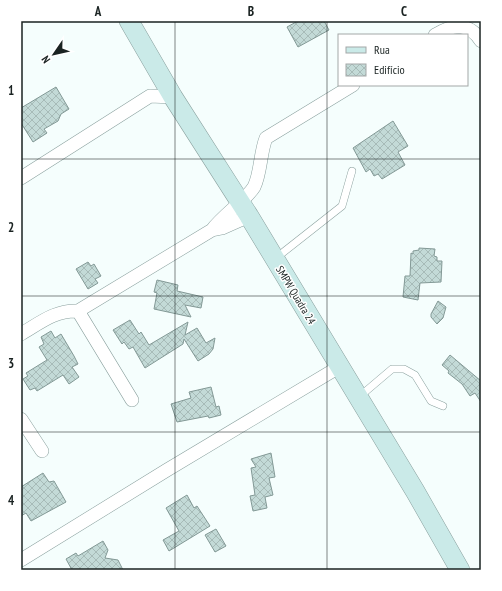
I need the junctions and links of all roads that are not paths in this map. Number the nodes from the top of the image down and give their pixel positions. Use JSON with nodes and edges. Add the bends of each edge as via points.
{"nodes":[{"id":1,"x":129,"y":21,"type":"edge"},
{"id":2,"x":437,"y":34,"type":"edge"},
{"id":3,"x":481,"y":41,"type":"edge"},
{"id":4,"x":159,"y":74,"type":"junction"},
{"id":5,"x":351,"y":86,"type":"edge"},
{"id":6,"x":150,"y":96,"type":"junction"},
{"id":7,"x":173,"y":97,"type":"junction"},
{"id":8,"x":352,"y":171,"type":"dead end"},
{"id":9,"x":21,"y":178,"type":"edge"},
{"id":10,"x":244,"y":209,"type":"junction"},
{"id":11,"x":274,"y":259,"type":"junction"},
{"id":12,"x":78,"y":311,"type":"junction"},
{"id":13,"x":21,"y":334,"type":"edge"},
{"id":14,"x":340,"y":367,"type":"junction"},
{"id":15,"x":358,"y":398,"type":"junction"},
{"id":16,"x":132,"y":400,"type":"dead end"},
{"id":17,"x":443,"y":406,"type":"dead end"},
{"id":18,"x":21,"y":419,"type":"edge"},
{"id":19,"x":42,"y":450,"type":"dead end"},
{"id":20,"x":21,"y":560,"type":"edge"},
{"id":21,"x":460,"y":570,"type":"edge"}],
"edges":[{"from":1,"to":4,"type":"street","name":"SMPW Quadra 24"},
{"from":2,"to":3,"type":"street","via":[[459,26],[475,32]]},
{"from":4,"to":6,"type":"street"},
{"from":4,"to":7,"type":"street","name":"SMPW Quadra 24"},
{"from":5,"to":10,"type":"street","via":[[266,138],[255,185]]},
{"from":6,"to":7,"type":"street"},
{"from":6,"to":9,"type":"street"},
{"from":7,"to":10,"type":"street","name":"SMPW Quadra 24"},
{"from":8,"to":11,"type":"lane","via":[[342,206]]},
{"from":10,"to":11,"type":"street","name":"SMPW Quadra 24"},
{"from":10,"to":12,"type":"street","via":[[222,228],[212,230]]},
{"from":11,"to":14,"type":"street","name":"SMPW Quadra 24"},
{"from":12,"to":13,"type":"street","via":[[62,311]]},
{"from":12,"to":16,"type":"street"},
{"from":14,"to":15,"type":"street","name":"SMPW Quadra 24"},
{"from":14,"to":20,"type":"street"},
{"from":15,"to":17,"type":"lane","via":[[392,369],[404,369],[415,375],[431,401]]},
{"from":15,"to":21,"type":"street","name":"SMPW Quadra 24"},
{"from":18,"to":19,"type":"street"}]}
